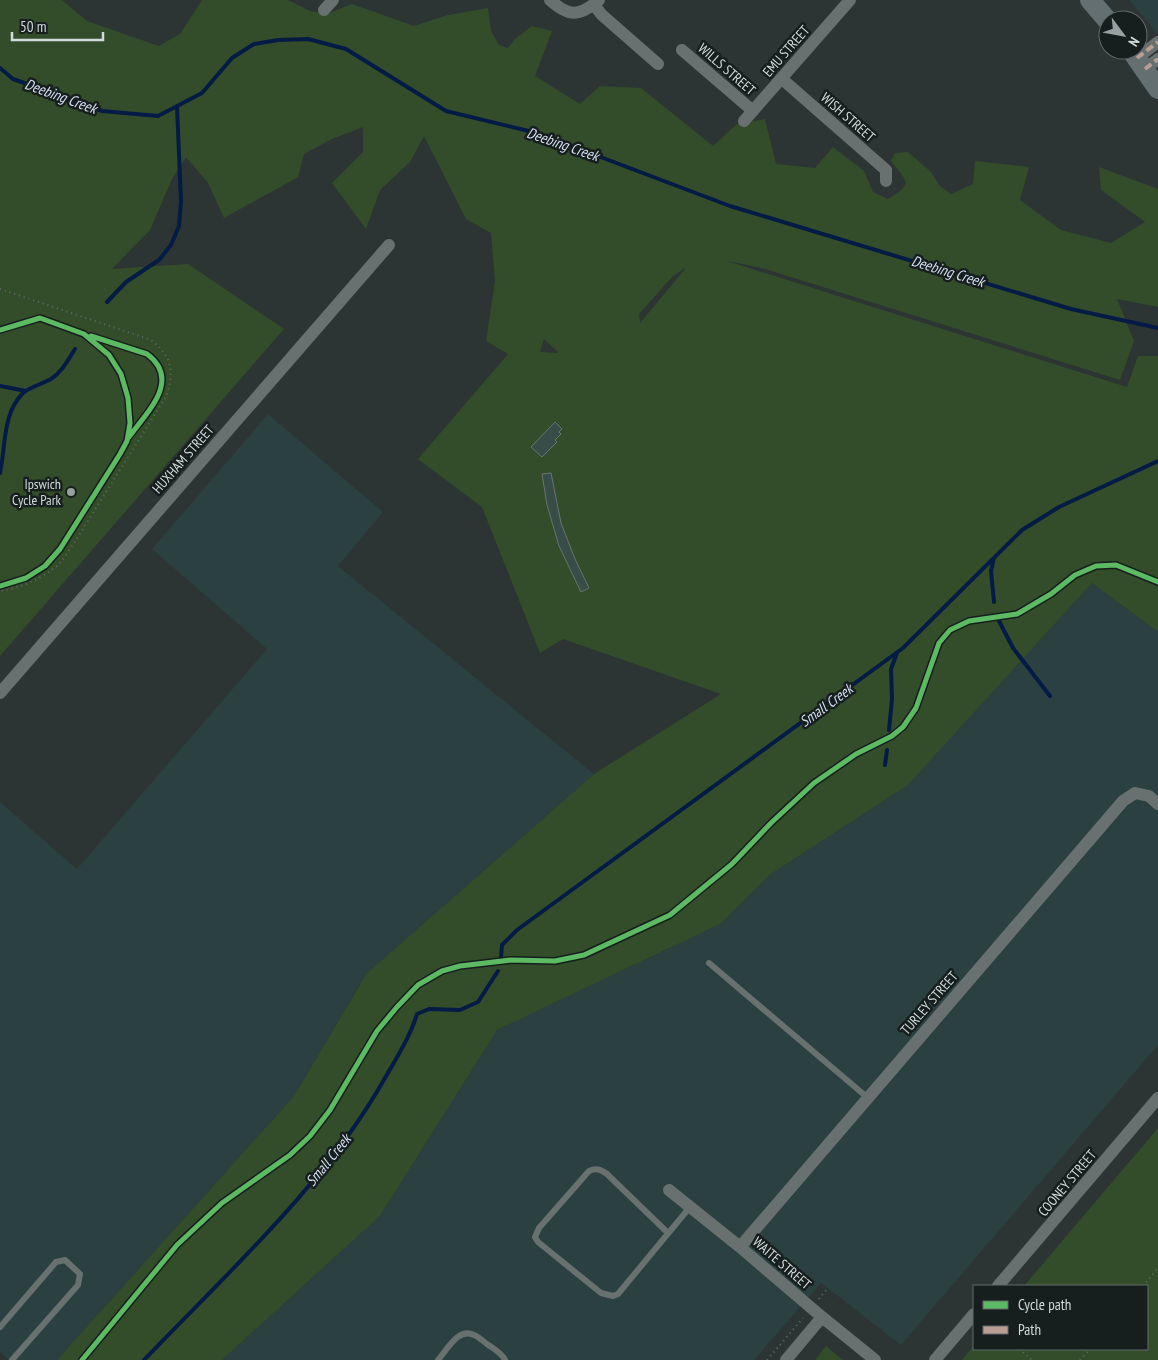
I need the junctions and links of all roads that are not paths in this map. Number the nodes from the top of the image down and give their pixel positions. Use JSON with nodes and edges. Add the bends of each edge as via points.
{"nodes":[{"id":1,"x":550,"y":0,"type":"edge"},
{"id":2,"x":850,"y":0,"type":"edge"},
{"id":3,"x":1090,"y":0,"type":"edge"},
{"id":4,"x":596,"y":2,"type":"edge"},
{"id":5,"x":1099,"y":10,"type":"edge"},
{"id":6,"x":1158,"y":42,"type":"edge"},
{"id":7,"x":682,"y":50,"type":"dead end"},
{"id":8,"x":1148,"y":53,"type":"edge"},
{"id":9,"x":1144,"y":60,"type":"edge"},
{"id":10,"x":658,"y":64,"type":"dead end"},
{"id":11,"x":782,"y":79,"type":"junction"},
{"id":12,"x":1158,"y":89,"type":"edge"},
{"id":13,"x":753,"y":111,"type":"junction"},
{"id":14,"x":744,"y":121,"type":"dead end"},
{"id":15,"x":886,"y":181,"type":"dead end"},
{"id":16,"x":388,"y":245,"type":"dead end"},
{"id":17,"x":0,"y":693,"type":"edge"},
{"id":18,"x":1153,"y":800,"type":"edge"},
{"id":19,"x":709,"y":963,"type":"dead end"},
{"id":20,"x":868,"y":1098,"type":"junction"},
{"id":21,"x":1158,"y":1098,"type":"edge"},
{"id":22,"x":669,"y":1190,"type":"dead end"},
{"id":23,"x":690,"y":1207,"type":"junction"},
{"id":24,"x":668,"y":1233,"type":"junction"},
{"id":25,"x":740,"y":1247,"type":"junction"},
{"id":26,"x":999,"y":1285,"type":"edge"},
{"id":27,"x":973,"y":1315,"type":"edge"},
{"id":28,"x":822,"y":1317,"type":"junction"},
{"id":29,"x":0,"y":1327,"type":"edge"},
{"id":30,"x":12,"y":1360,"type":"edge"},
{"id":31,"x":438,"y":1360,"type":"edge"},
{"id":32,"x":505,"y":1360,"type":"edge"},
{"id":33,"x":786,"y":1360,"type":"edge"},
{"id":34,"x":875,"y":1360,"type":"edge"},
{"id":35,"x":935,"y":1360,"type":"edge"}],
"edges":[{"from":1,"to":4,"type":"street","via":[[573,14]]},
{"from":2,"to":11,"type":"street","name":"EMU STREET"},
{"from":3,"to":5,"type":"main road"},
{"from":4,"to":10,"type":"street","via":[[602,15]]},
{"from":6,"to":8,"type":"street"},
{"from":7,"to":13,"type":"street","name":"WILLS STREET"},
{"from":9,"to":12,"type":"main road"},
{"from":11,"to":13,"type":"street","name":"EMU STREET"},
{"from":11,"to":15,"type":"street","name":"WISH STREET","via":[[886,170]]},
{"from":13,"to":14,"type":"street","name":"EMU STREET"},
{"from":16,"to":17,"type":"street","name":"HUXHAM STREET"},
{"from":18,"to":20,"type":"street","name":"TURLEY STREET","via":[[1135,793],[1123,801]]},
{"from":19,"to":20,"type":"lane"},
{"from":20,"to":25,"type":"street","name":"TURLEY STREET"},
{"from":21,"to":26,"type":"street","name":"COONEY STREET"},
{"from":22,"to":23,"type":"street","name":"WAITE STREET"},
{"from":23,"to":24,"type":"lane"},
{"from":23,"to":25,"type":"street","name":"WAITE STREET"},
{"from":24,"to":24,"type":"lane","via":[[613,1296],[601,1293],[534,1237],[588,1171],[595,1168],[607,1174]]},
{"from":25,"to":28,"type":"street","name":"WAITE STREET"},
{"from":27,"to":35,"type":"street"},
{"from":28,"to":33,"type":"street"},
{"from":28,"to":34,"type":"street","name":"WAITE STREET"},
{"from":29,"to":30,"type":"lane","via":[[56,1262],[65,1260],[80,1274],[78,1285]]},
{"from":31,"to":32,"type":"lane","via":[[458,1336],[466,1333],[473,1334],[498,1351]]}]}
